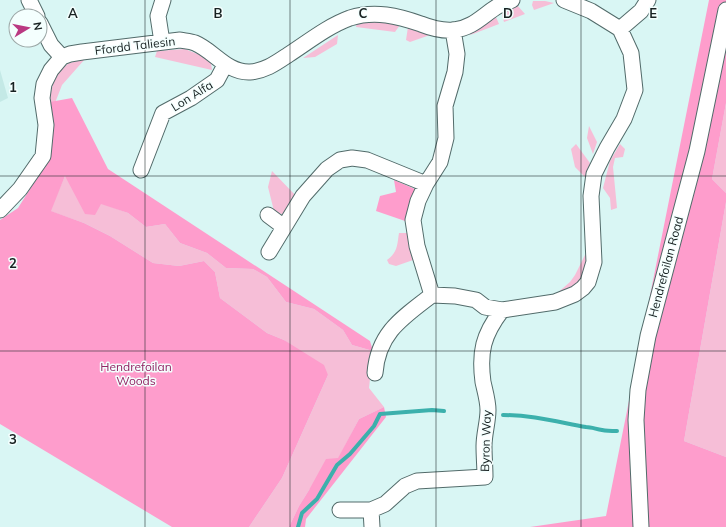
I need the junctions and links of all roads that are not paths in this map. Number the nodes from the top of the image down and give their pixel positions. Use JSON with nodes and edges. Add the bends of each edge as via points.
{"nodes":[{"id":1,"x":163,"y":0,"type":"edge"},
{"id":2,"x":512,"y":0,"type":"edge"},
{"id":3,"x":564,"y":0,"type":"edge"},
{"id":4,"x":648,"y":0,"type":"edge"},
{"id":5,"x":726,"y":10,"type":"edge"},
{"id":6,"x":620,"y":29,"type":"junction"},
{"id":7,"x":453,"y":30,"type":"junction"},
{"id":8,"x":48,"y":39,"type":"edge"},
{"id":9,"x":162,"y":42,"type":"junction"},
{"id":10,"x":62,"y":57,"type":"junction"},
{"id":11,"x":225,"y":65,"type":"junction"},
{"id":12,"x":141,"y":170,"type":"dead end"},
{"id":13,"x":426,"y":184,"type":"junction"},
{"id":14,"x":0,"y":210,"type":"edge"},
{"id":15,"x":268,"y":215,"type":"dead end"},
{"id":16,"x":284,"y":227,"type":"junction"},
{"id":17,"x":269,"y":252,"type":"dead end"},
{"id":18,"x":432,"y":295,"type":"junction"},
{"id":19,"x":502,"y":310,"type":"junction"},
{"id":20,"x":372,"y":365,"type":"dead end"},
{"id":21,"x":340,"y":510,"type":"dead end"},
{"id":22,"x":370,"y":510,"type":"junction"},
{"id":23,"x":372,"y":527,"type":"edge"},
{"id":24,"x":641,"y":527,"type":"edge"}],
"edges":[{"from":1,"to":9,"type":"street","via":[[158,16]]},
{"from":2,"to":7,"type":"street","via":[[477,22]]},
{"from":3,"to":6,"type":"street"},
{"from":4,"to":6,"type":"street","via":[[641,11]]},
{"from":5,"to":24,"type":"street","name":"Hendrefoilan Road","via":[[697,151],[648,336],[638,390],[636,420]]},
{"from":6,"to":19,"type":"street","via":[[631,53],[635,90],[624,119],[594,174],[591,196],[594,262],[588,282],[575,294],[556,302]]},
{"from":7,"to":11,"type":"street","name":"Ffordd Taliesin","via":[[432,28],[397,16],[366,14],[331,27],[263,70],[248,72]]},
{"from":7,"to":13,"type":"street","via":[[457,54],[455,72],[445,106],[446,138],[440,162]]},
{"from":8,"to":10,"type":"street"},
{"from":9,"to":10,"type":"street","name":"Ffordd Taliesin"},
{"from":9,"to":11,"type":"street","name":"Ffordd Taliesin","via":[[194,42]]},
{"from":10,"to":14,"type":"street","via":[[50,70],[44,84],[42,98],[46,125],[43,156],[20,189]]},
{"from":11,"to":12,"type":"street","name":"Lon Alfa","via":[[217,80],[163,113]]},
{"from":13,"to":16,"type":"street","via":[[367,160],[340,160],[303,196]]},
{"from":13,"to":18,"type":"street","via":[[413,220],[417,246]]},
{"from":15,"to":16,"type":"street"},
{"from":16,"to":17,"type":"street"},
{"from":18,"to":19,"type":"street","via":[[476,300],[485,307]]},
{"from":18,"to":20,"type":"street","via":[[400,320],[384,339]]},
{"from":19,"to":22,"type":"street","name":"Byron Way","via":[[493,322],[483,348],[483,381],[488,409],[484,446],[485,477],[417,481],[405,486],[385,504]]},
{"from":21,"to":22,"type":"street","name":"Byron Way"},
{"from":22,"to":23,"type":"street"}]}
